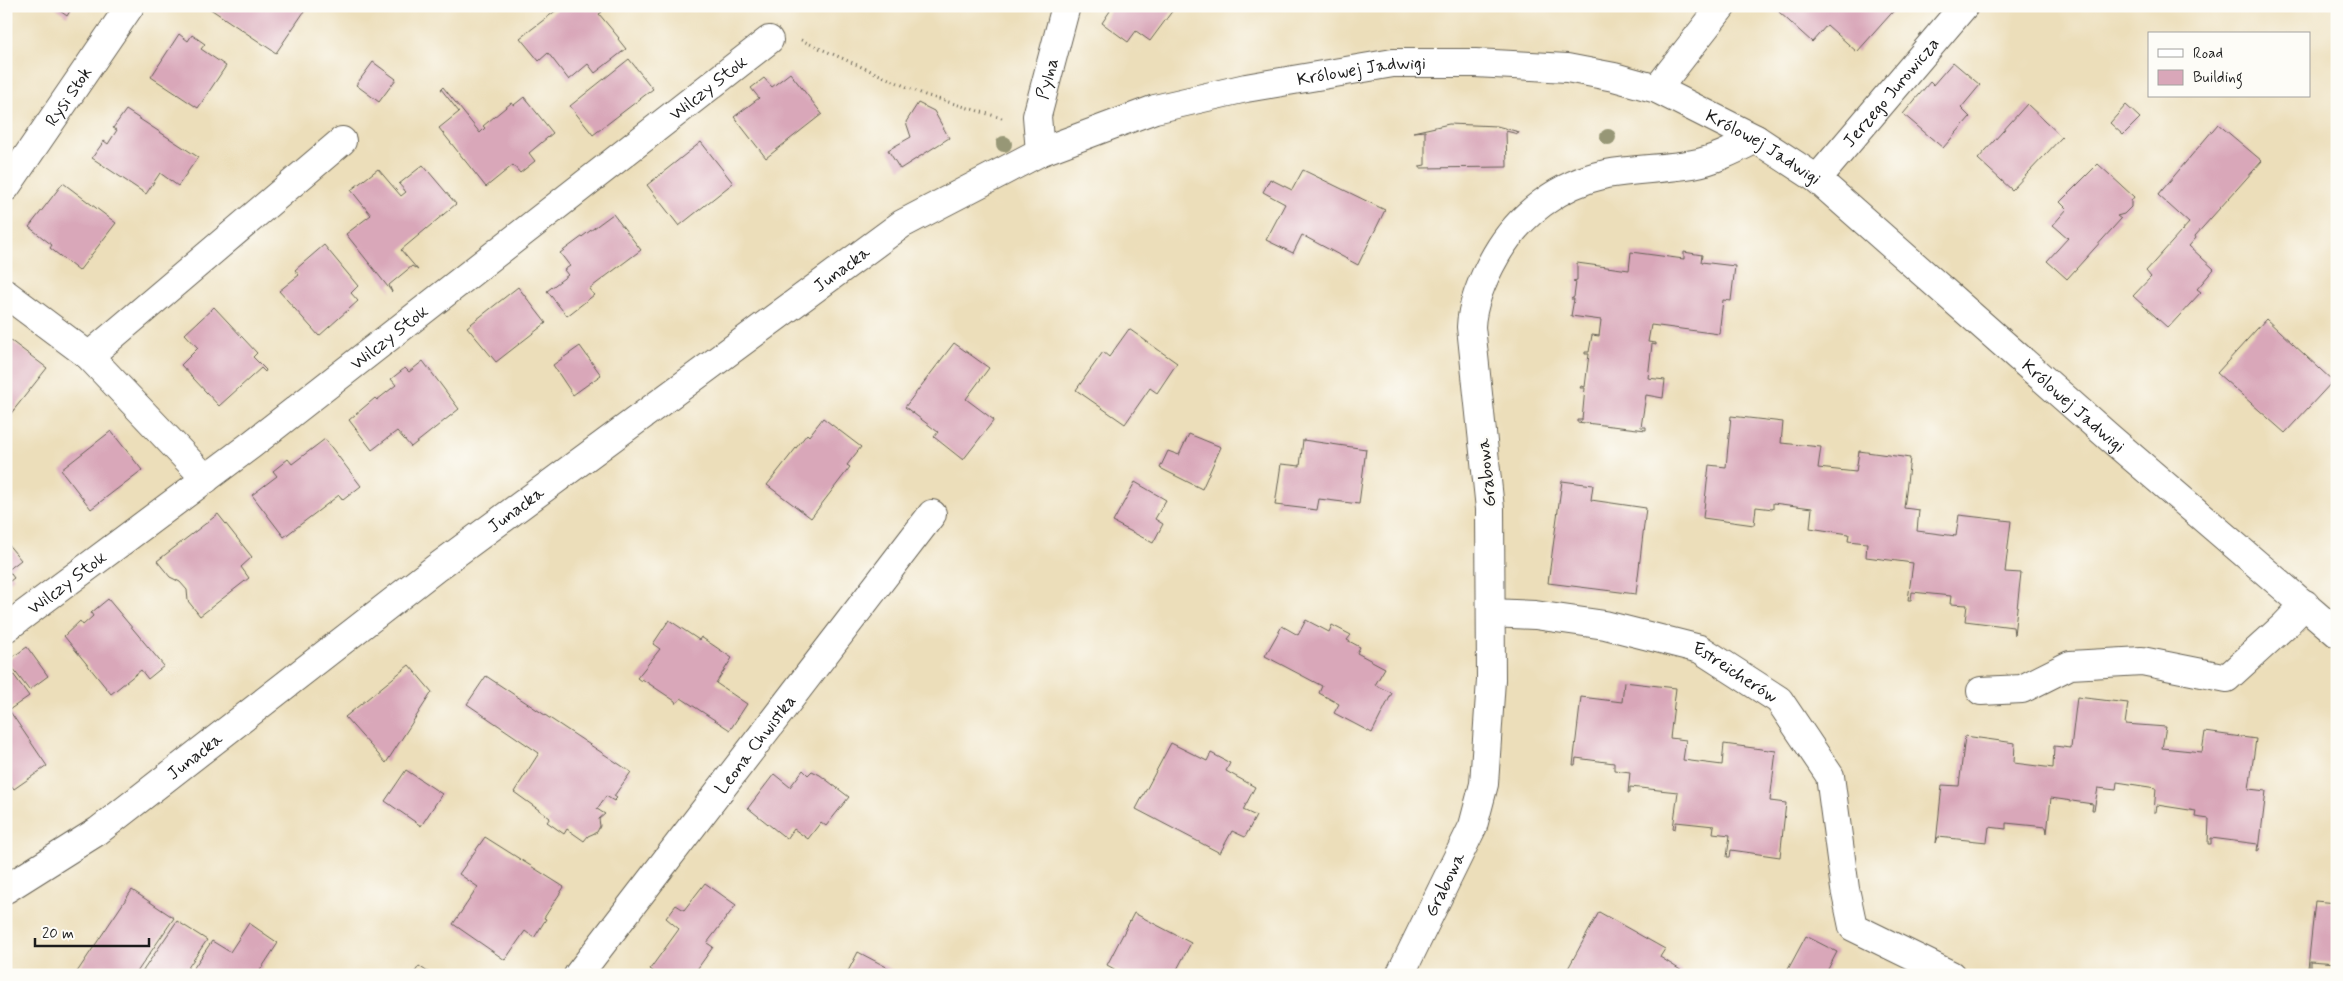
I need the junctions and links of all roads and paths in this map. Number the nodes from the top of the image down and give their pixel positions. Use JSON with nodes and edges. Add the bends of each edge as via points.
{"nodes":[{"id":1,"x":130,"y":6,"type":"edge"},
{"id":2,"x":1066,"y":6,"type":"edge"},
{"id":3,"x":1722,"y":6,"type":"edge"},
{"id":4,"x":1964,"y":6,"type":"edge"},
{"id":5,"x":769,"y":40,"type":"joint"},
{"id":6,"x":1657,"y":88,"type":"junction"},
{"id":7,"x":1011,"y":124,"type":"dead end"},
{"id":8,"x":1756,"y":139,"type":"junction"},
{"id":9,"x":342,"y":141,"type":"dead end"},
{"id":10,"x":1040,"y":152,"type":"junction"},
{"id":11,"x":1816,"y":179,"type":"junction"},
{"id":12,"x":6,"y":187,"type":"edge"},
{"id":13,"x":6,"y":294,"type":"edge"},
{"id":14,"x":88,"y":356,"type":"junction"},
{"id":15,"x":206,"y":479,"type":"junction"},
{"id":16,"x":932,"y":514,"type":"dead end"},
{"id":17,"x":2305,"y":604,"type":"junction"},
{"id":18,"x":1491,"y":613,"type":"junction"},
{"id":19,"x":6,"y":628,"type":"edge"},
{"id":20,"x":2337,"y":633,"type":"edge"},
{"id":21,"x":1981,"y":691,"type":"dead end"},
{"id":22,"x":6,"y":889,"type":"edge"},
{"id":23,"x":578,"y":975,"type":"edge"},
{"id":24,"x":1400,"y":975,"type":"edge"},
{"id":25,"x":1951,"y":975,"type":"edge"}],
"edges":[{"from":1,"to":12,"type":"street","name":"Rysi Stok"},
{"from":2,"to":10,"type":"street","name":"Pylna","via":[[1037,116]]},
{"from":3,"to":6,"type":"street"},
{"from":4,"to":11,"type":"street","name":"Jerzego Jurowicza"},
{"from":5,"to":7,"type":"path","via":[[796,38],[926,95]]},
{"from":5,"to":15,"type":"street","name":"Wilczy Stok"},
{"from":6,"to":8,"type":"street","name":"Królowej Jadwigi"},
{"from":6,"to":10,"type":"street","name":"Królowej Jadwigi","via":[[1567,68],[1393,63],[1246,88],[1156,109]]},
{"from":8,"to":11,"type":"street","name":"Królowej Jadwigi"},
{"from":8,"to":18,"type":"street","name":"Grabowa","via":[[1694,164],[1604,175],[1581,182],[1523,218],[1497,254],[1479,293],[1471,326],[1488,482]]},
{"from":9,"to":14,"type":"street"},
{"from":10,"to":22,"type":"street","name":"Junacka","via":[[894,229],[436,568],[98,831]]},
{"from":11,"to":17,"type":"street","name":"Królowej Jadwigi","via":[[2110,438]]},
{"from":13,"to":14,"type":"street"},
{"from":14,"to":15,"type":"street"},
{"from":15,"to":19,"type":"street","name":"Wilczy Stok"},
{"from":16,"to":23,"type":"street","name":"Leona Chwistka"},
{"from":17,"to":20,"type":"street","name":"Królowej Jadwigi"},
{"from":17,"to":21,"type":"street","via":[[2227,678],[2142,661],[2070,664],[2022,689]]},
{"from":18,"to":24,"type":"street","name":"Grabowa","via":[[1488,730],[1480,807],[1464,847]]},
{"from":18,"to":25,"type":"street","name":"Estreicherów","via":[[1535,615],[1605,625],[1700,649],[1779,700],[1830,776],[1853,927]]}]}
